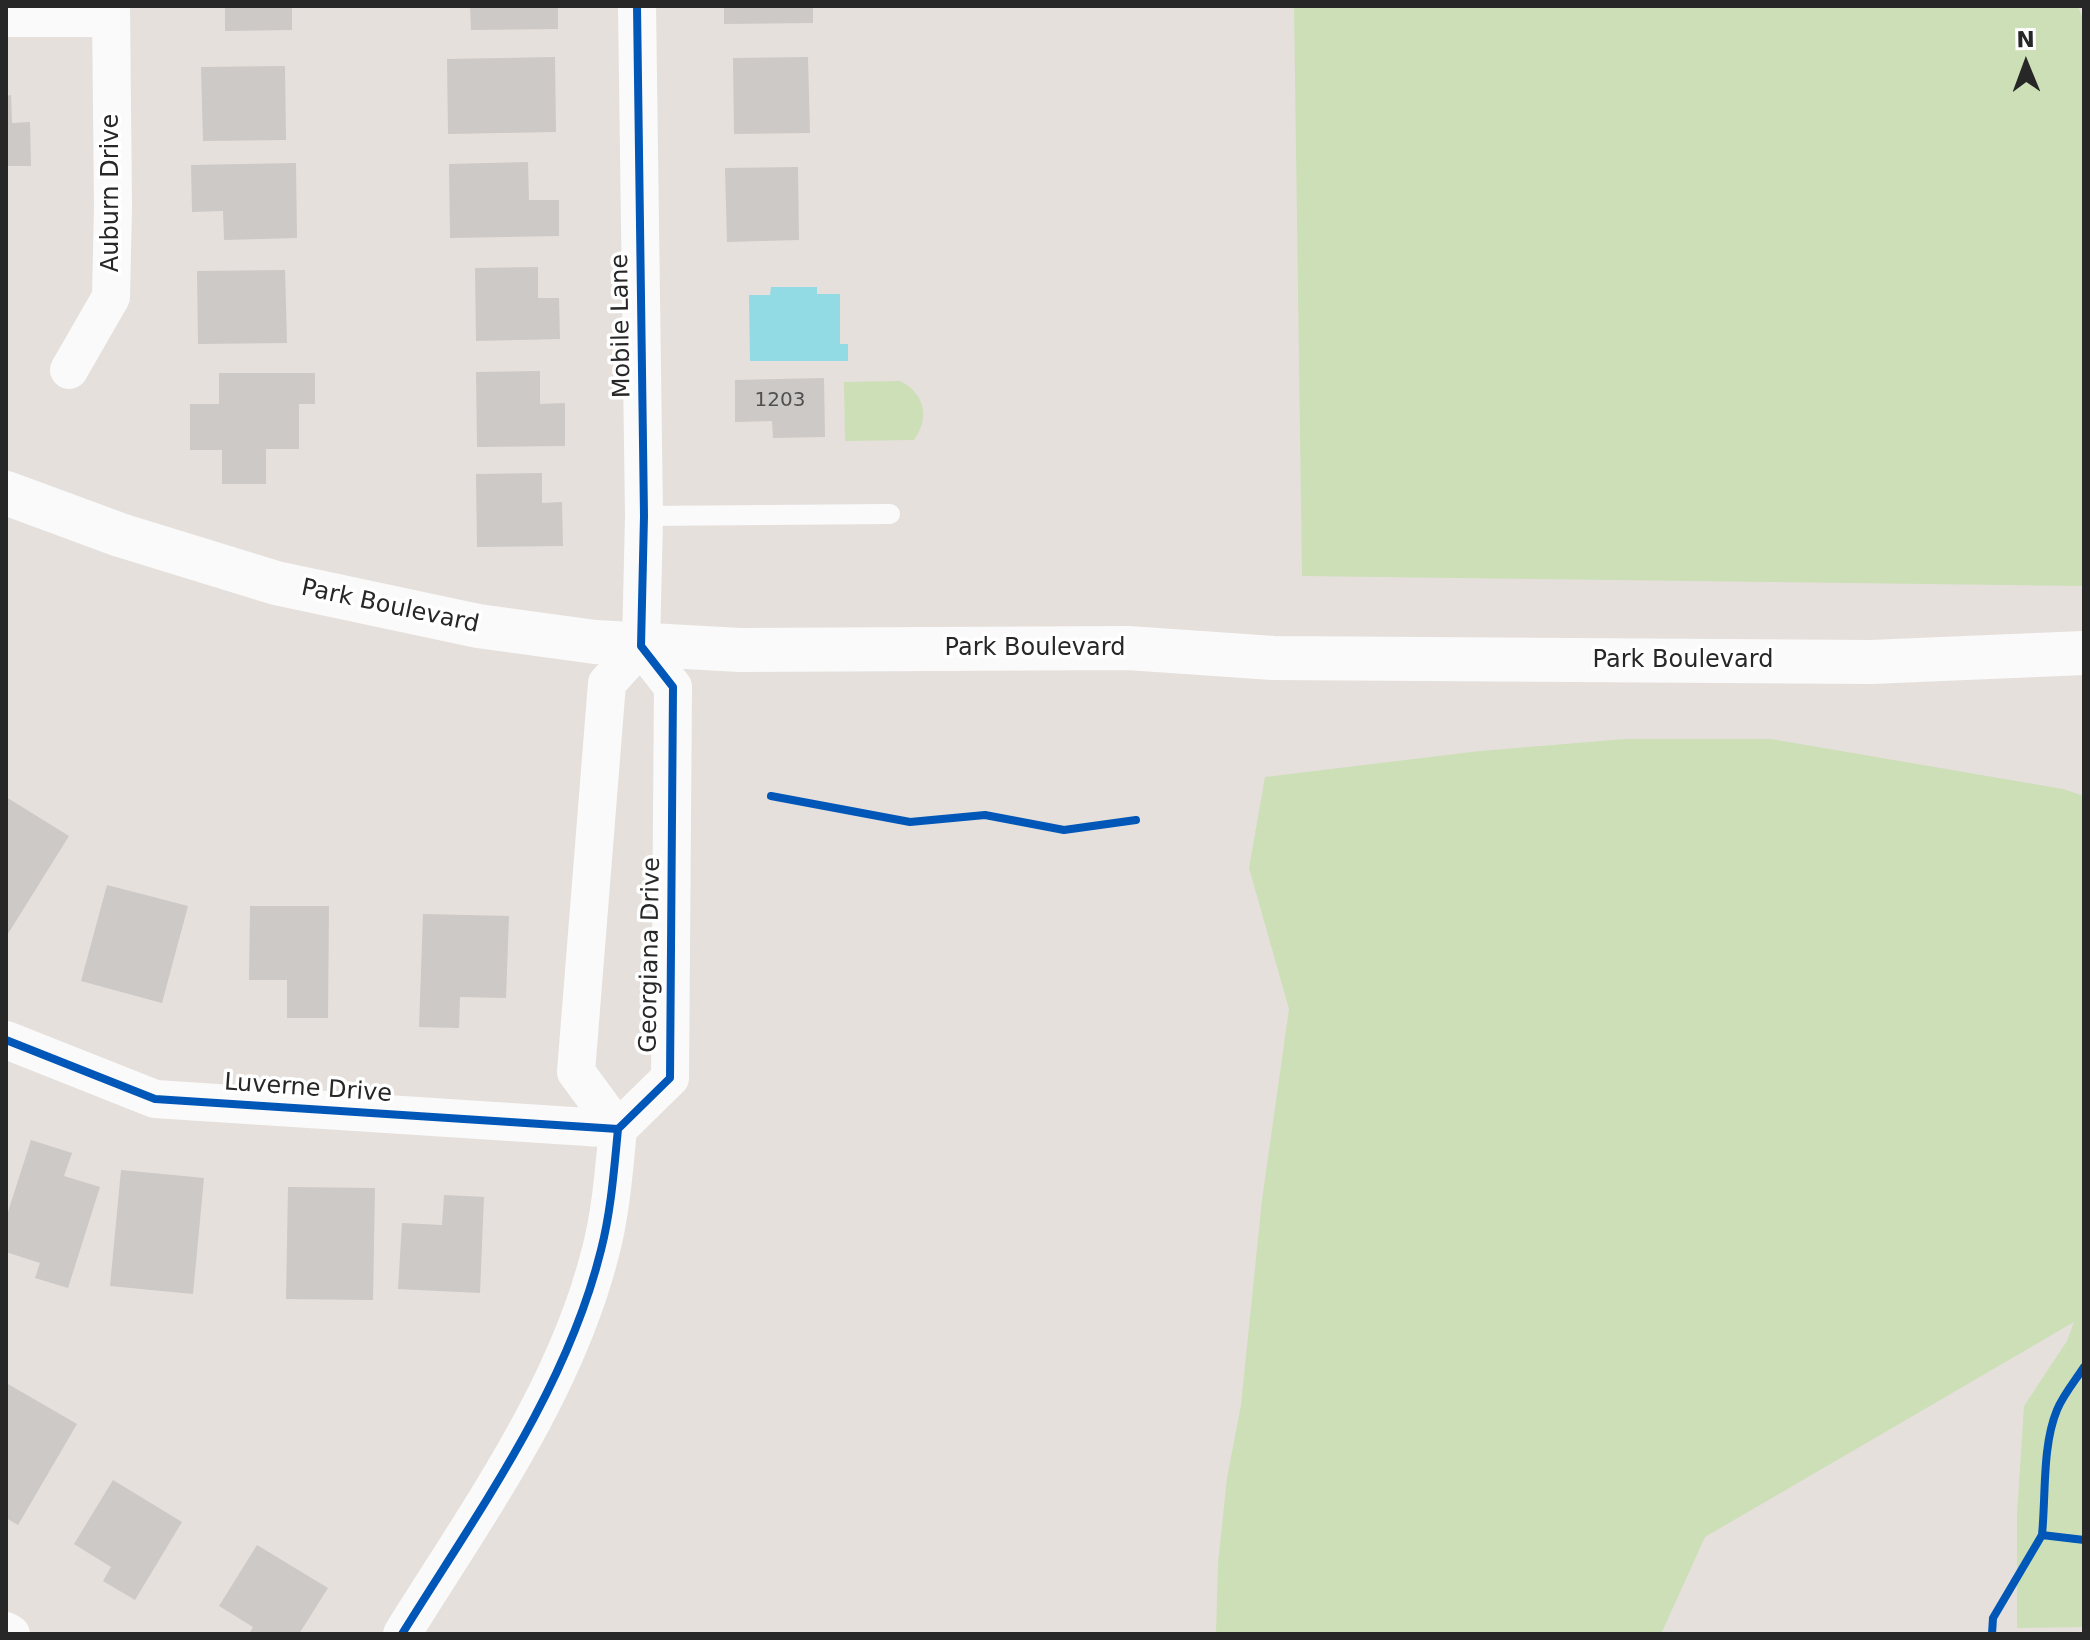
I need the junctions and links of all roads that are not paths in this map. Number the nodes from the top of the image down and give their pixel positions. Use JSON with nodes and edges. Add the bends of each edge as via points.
{"nodes":[{"id":1,"x":637,"y":6,"type":"edge"},
{"id":2,"x":111,"y":12,"type":"edge"},
{"id":3,"x":6,"y":18,"type":"edge"},
{"id":4,"x":69,"y":370,"type":"dead end"},
{"id":5,"x":6,"y":493,"type":"edge"},
{"id":6,"x":890,"y":514,"type":"dead end"},
{"id":7,"x":644,"y":516,"type":"junction"},
{"id":8,"x":641,"y":646,"type":"junction"},
{"id":9,"x":2084,"y":653,"type":"edge"},
{"id":10,"x":6,"y":1040,"type":"edge"},
{"id":11,"x":618,"y":1129,"type":"junction"},
{"id":12,"x":6,"y":1631,"type":"edge"},
{"id":13,"x":11,"y":1634,"type":"edge"},
{"id":14,"x":402,"y":1634,"type":"edge"}],
"edges":[{"from":1,"to":7,"type":"street","name":"Mobile Lane"},
{"from":2,"to":3,"type":"street"},
{"from":2,"to":4,"type":"street","name":"Auburn Drive","via":[[111,297]]},
{"from":5,"to":8,"type":"main road","name":"Park Boulevard","via":[[276,583],[541,637]]},
{"from":6,"to":7,"type":"lane"},
{"from":7,"to":8,"type":"street","name":"Mobile Lane"},
{"from":8,"to":9,"type":"main road","name":"Park Boulevard","via":[[1128,648],[1273,658],[1871,662]]},
{"from":8,"to":11,"type":"street","via":[[607,683],[576,1072]]},
{"from":8,"to":11,"type":"street","name":"Georgiana Drive","via":[[673,687],[670,1078]]},
{"from":10,"to":11,"type":"street","name":"Luverne Drive","via":[[155,1099]]},
{"from":11,"to":14,"type":"street","via":[[601,1251],[553,1381]]},
{"from":12,"to":13,"type":"street"}]}
